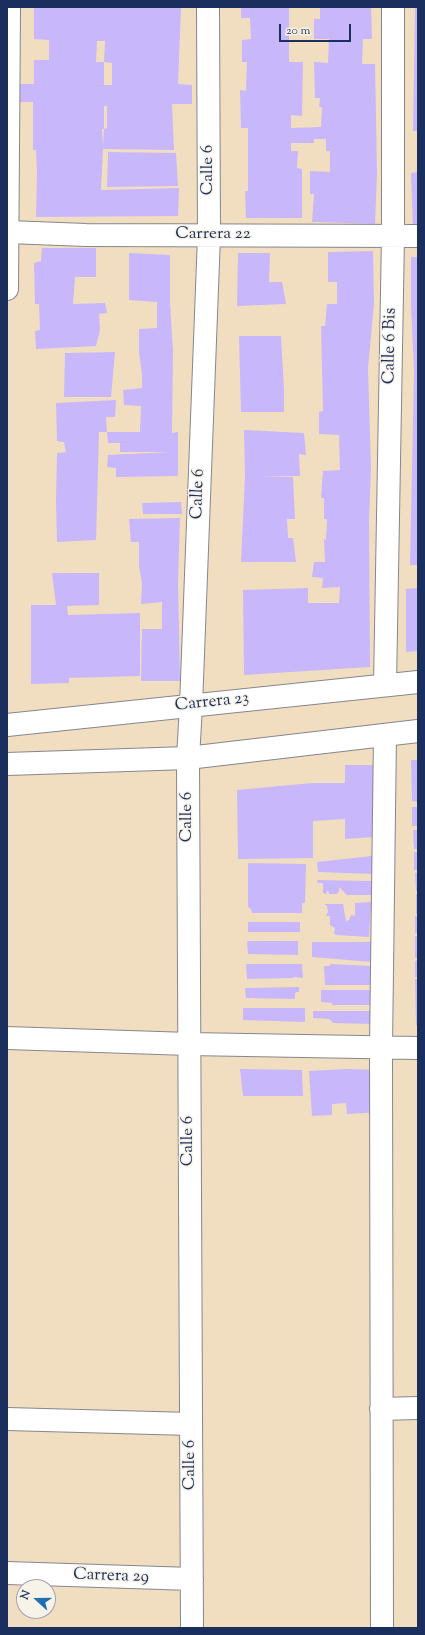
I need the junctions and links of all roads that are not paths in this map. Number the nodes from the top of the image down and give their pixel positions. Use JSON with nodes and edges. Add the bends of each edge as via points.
{"nodes":[{"id":1,"x":9,"y":7,"type":"edge"},
{"id":2,"x":208,"y":7,"type":"edge"},
{"id":3,"x":393,"y":7,"type":"edge"},
{"id":4,"x":8,"y":232,"type":"edge"},
{"id":5,"x":209,"y":236,"type":"junction"},
{"id":6,"x":393,"y":236,"type":"junction"},
{"id":7,"x":418,"y":236,"type":"edge"},
{"id":8,"x":7,"y":289,"type":"edge"},
{"id":9,"x":418,"y":682,"type":"edge"},
{"id":10,"x":385,"y":685,"type":"junction"},
{"id":11,"x":191,"y":706,"type":"junction"},
{"id":12,"x":7,"y":725,"type":"edge"},
{"id":13,"x":418,"y":730,"type":"edge"},
{"id":14,"x":385,"y":735,"type":"junction"},
{"id":15,"x":188,"y":758,"type":"junction"},
{"id":16,"x":7,"y":764,"type":"edge"},
{"id":17,"x":7,"y":1038,"type":"edge"},
{"id":18,"x":189,"y":1044,"type":"junction"},
{"id":19,"x":381,"y":1047,"type":"junction"},
{"id":20,"x":418,"y":1048,"type":"edge"},
{"id":21,"x":418,"y":1408,"type":"edge"},
{"id":22,"x":381,"y":1409,"type":"junction"},
{"id":23,"x":7,"y":1418,"type":"edge"},
{"id":24,"x":190,"y":1424,"type":"junction"},
{"id":25,"x":7,"y":1573,"type":"edge"},
{"id":26,"x":192,"y":1579,"type":"junction"},
{"id":27,"x":192,"y":1628,"type":"edge"},
{"id":28,"x":382,"y":1628,"type":"edge"}],
"edges":[{"from":1,"to":4,"type":"street"},
{"from":2,"to":5,"type":"street","name":"Calle 6"},
{"from":3,"to":6,"type":"street","name":"Calle 6 Bis"},
{"from":4,"to":5,"type":"street","name":"Carrera 22"},
{"from":4,"to":8,"type":"street"},
{"from":5,"to":6,"type":"street","name":"Carrera 22"},
{"from":5,"to":11,"type":"street","name":"Calle 6"},
{"from":6,"to":7,"type":"street","name":"Carrera 22"},
{"from":6,"to":10,"type":"street","name":"Calle 6 Bis"},
{"from":9,"to":10,"type":"street","name":"Carrera 23"},
{"from":10,"to":11,"type":"street","name":"Carrera 23"},
{"from":11,"to":12,"type":"street","name":"Carrera 23"},
{"from":11,"to":15,"type":"street","name":"Calle 6"},
{"from":13,"to":14,"type":"street"},
{"from":14,"to":15,"type":"street"},
{"from":14,"to":19,"type":"street"},
{"from":15,"to":16,"type":"street"},
{"from":15,"to":18,"type":"street","name":"Calle 6"},
{"from":17,"to":18,"type":"street"},
{"from":18,"to":19,"type":"street"},
{"from":18,"to":24,"type":"street","name":"Calle 6"},
{"from":19,"to":20,"type":"street"},
{"from":19,"to":22,"type":"street"},
{"from":21,"to":22,"type":"street"},
{"from":22,"to":28,"type":"street"},
{"from":23,"to":24,"type":"street"},
{"from":24,"to":26,"type":"street","name":"Calle 6"},
{"from":25,"to":26,"type":"street","name":"Carrera 29"},
{"from":26,"to":27,"type":"street","name":"Calle 6"}]}
